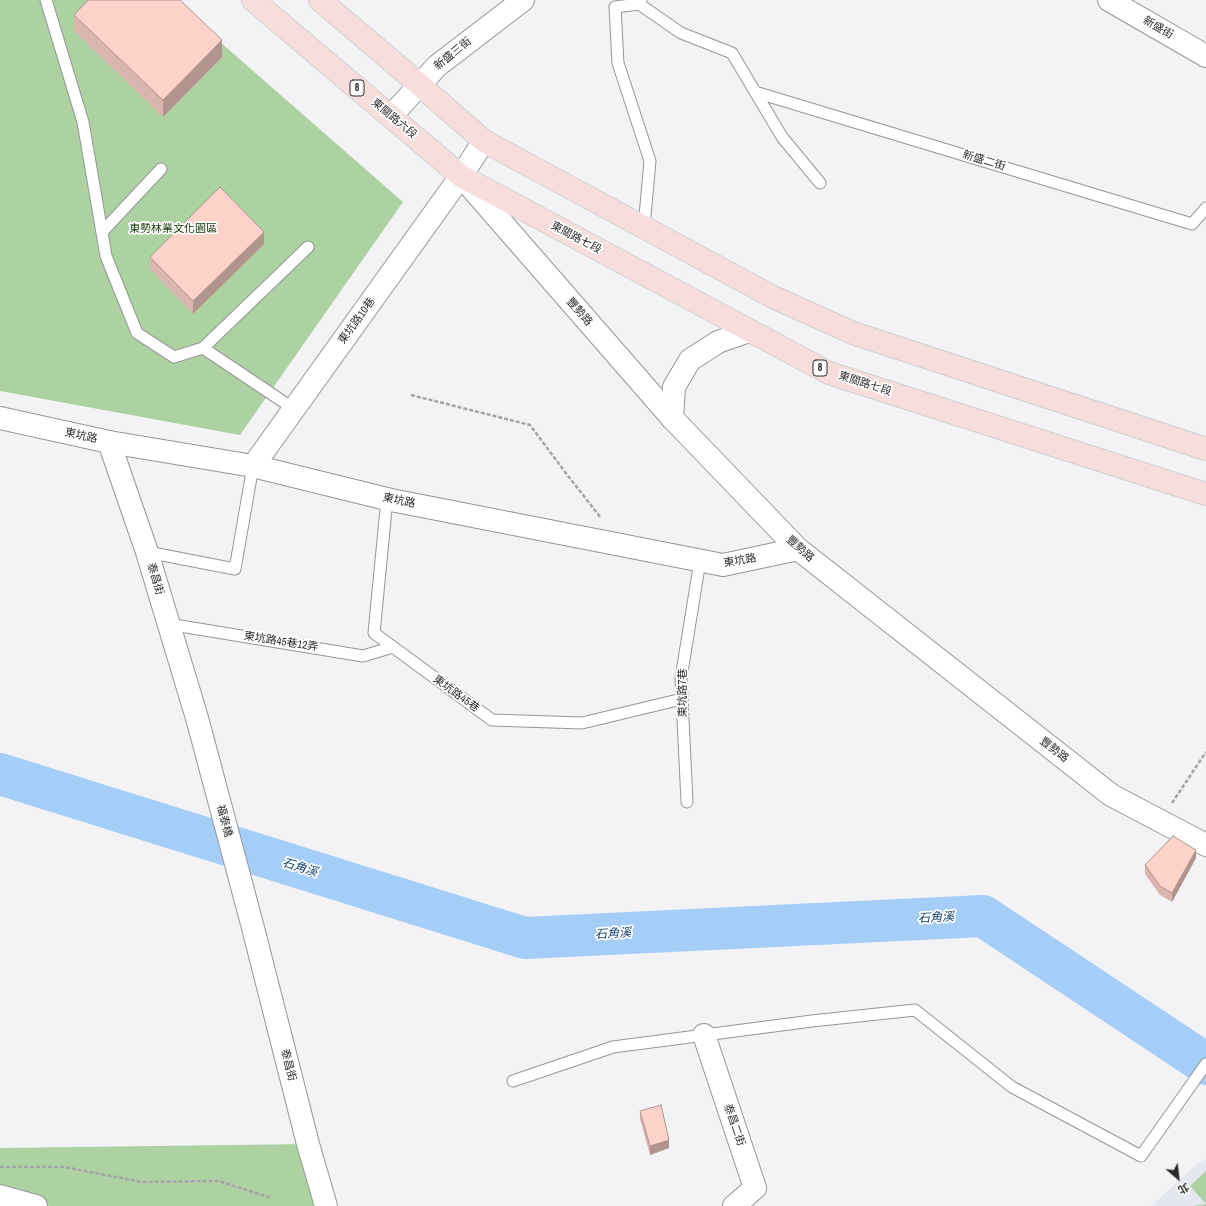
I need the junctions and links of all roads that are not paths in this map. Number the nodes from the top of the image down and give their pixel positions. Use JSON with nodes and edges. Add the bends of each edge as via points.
{"nodes":[{"id":1,"x":46,"y":0,"type":"edge"},
{"id":2,"x":253,"y":0,"type":"edge"},
{"id":3,"x":320,"y":0,"type":"edge"},
{"id":4,"x":522,"y":0,"type":"edge"},
{"id":5,"x":1109,"y":0,"type":"edge"},
{"id":6,"x":640,"y":2,"type":"edge"},
{"id":7,"x":1206,"y":56,"type":"edge"},
{"id":8,"x":419,"y":84,"type":"junction"},
{"id":9,"x":755,"y":92,"type":"junction"},
{"id":10,"x":391,"y":116,"type":"junction"},
{"id":11,"x":484,"y":141,"type":"junction"},
{"id":12,"x":161,"y":169,"type":"dead end"},
{"id":13,"x":461,"y":176,"type":"junction"},
{"id":14,"x":820,"y":183,"type":"dead end"},
{"id":15,"x":1206,"y":208,"type":"edge"},
{"id":16,"x":644,"y":227,"type":"junction"},
{"id":17,"x":102,"y":232,"type":"junction"},
{"id":18,"x":308,"y":247,"type":"dead end"},
{"id":19,"x":749,"y":331,"type":"junction"},
{"id":20,"x":203,"y":348,"type":"junction"},
{"id":21,"x":294,"y":409,"type":"junction"},
{"id":22,"x":0,"y":418,"type":"edge"},
{"id":23,"x":672,"y":418,"type":"junction"},
{"id":24,"x":109,"y":442,"type":"junction"},
{"id":25,"x":1206,"y":449,"type":"edge"},
{"id":26,"x":253,"y":466,"type":"junction"},
{"id":27,"x":1206,"y":494,"type":"edge"},
{"id":28,"x":387,"y":499,"type":"junction"},
{"id":29,"x":798,"y":549,"type":"junction"},
{"id":30,"x":147,"y":552,"type":"junction"},
{"id":31,"x":700,"y":561,"type":"junction"},
{"id":32,"x":168,"y":624,"type":"junction"},
{"id":33,"x":393,"y":647,"type":"junction"},
{"id":34,"x":682,"y":699,"type":"junction"},
{"id":35,"x":197,"y":718,"type":"joint"},
{"id":36,"x":687,"y":802,"type":"dead end"},
{"id":37,"x":1206,"y":845,"type":"edge"},
{"id":38,"x":252,"y":924,"type":"joint"},
{"id":39,"x":704,"y":1035,"type":"junction"},
{"id":40,"x":1206,"y":1064,"type":"edge"},
{"id":41,"x":513,"y":1081,"type":"dead end"},
{"id":42,"x":326,"y":1206,"type":"edge"},
{"id":43,"x":734,"y":1206,"type":"edge"}],
"edges":[{"from":1,"to":17,"type":"lane","via":[[83,122]]},
{"from":2,"to":10,"type":"main road","name":"東關路六段","number":"8"},
{"from":3,"to":8,"type":"main road"},
{"from":4,"to":8,"type":"street","name":"新盛三街","via":[[437,66]]},
{"from":5,"to":7,"type":"street","name":"新盛街"},
{"from":6,"to":9,"type":"lane","via":[[681,33],[732,53]]},
{"from":6,"to":16,"type":"lane","via":[[615,7],[618,63],[650,162]]},
{"from":8,"to":10,"type":"street","name":"新盛三街"},
{"from":8,"to":11,"type":"main road"},
{"from":9,"to":14,"type":"lane","via":[[782,137]]},
{"from":9,"to":15,"type":"lane","name":"新盛二街","via":[[1192,224]]},
{"from":10,"to":13,"type":"main road","name":"東關路六段","number":"8"},
{"from":11,"to":13,"type":"street","name":"東坑路10巷"},
{"from":11,"to":16,"type":"main road"},
{"from":12,"to":17,"type":"lane"},
{"from":13,"to":19,"type":"main road","name":"東關路七段","number":"8"},
{"from":13,"to":21,"type":"street","name":"東坑路10巷"},
{"from":13,"to":23,"type":"street","name":"豐勢路"},
{"from":16,"to":25,"type":"main road","via":[[773,297],[853,333]]},
{"from":17,"to":20,"type":"lane","via":[[106,256],[137,333],[174,357]]},
{"from":18,"to":20,"type":"lane"},
{"from":19,"to":23,"type":"street","via":[[718,342],[690,360],[674,387]]},
{"from":19,"to":27,"type":"main road","name":"東關路七段","number":"8","via":[[829,372]]},
{"from":20,"to":21,"type":"lane"},
{"from":21,"to":26,"type":"street","name":"東坑路10巷"},
{"from":22,"to":24,"type":"street","name":"東坑路"},
{"from":23,"to":29,"type":"street","name":"豐勢路"},
{"from":24,"to":26,"type":"street","name":"東坑路"},
{"from":24,"to":30,"type":"street","name":"泰昌街"},
{"from":26,"to":28,"type":"street","name":"東坑路"},
{"from":26,"to":30,"type":"lane","via":[[235,569]]},
{"from":28,"to":31,"type":"street","name":"東坑路"},
{"from":28,"to":33,"type":"lane","name":"東坑路45巷","via":[[374,634]]},
{"from":29,"to":31,"type":"street","name":"東坑路","via":[[723,565]]},
{"from":29,"to":37,"type":"street","name":"豐勢路","via":[[1111,795]]},
{"from":30,"to":32,"type":"street","name":"泰昌街"},
{"from":31,"to":34,"type":"lane","name":"東坑路7巷","via":[[681,678]]},
{"from":32,"to":33,"type":"lane","name":"東坑路45巷12弄","via":[[362,656]]},
{"from":32,"to":35,"type":"street","name":"泰昌街"},
{"from":33,"to":34,"type":"lane","name":"東坑路45巷","via":[[492,720],[582,723]]},
{"from":34,"to":36,"type":"lane","name":"東坑路7巷"},
{"from":35,"to":38,"type":"street","name":"福泰橋"},
{"from":38,"to":42,"type":"street","name":"泰昌街"},
{"from":39,"to":40,"type":"lane","via":[[915,1010],[1012,1087],[1141,1156]]},
{"from":39,"to":41,"type":"lane","via":[[613,1047]]},
{"from":39,"to":43,"type":"street","name":"泰昌二街","via":[[755,1188]]}]}
